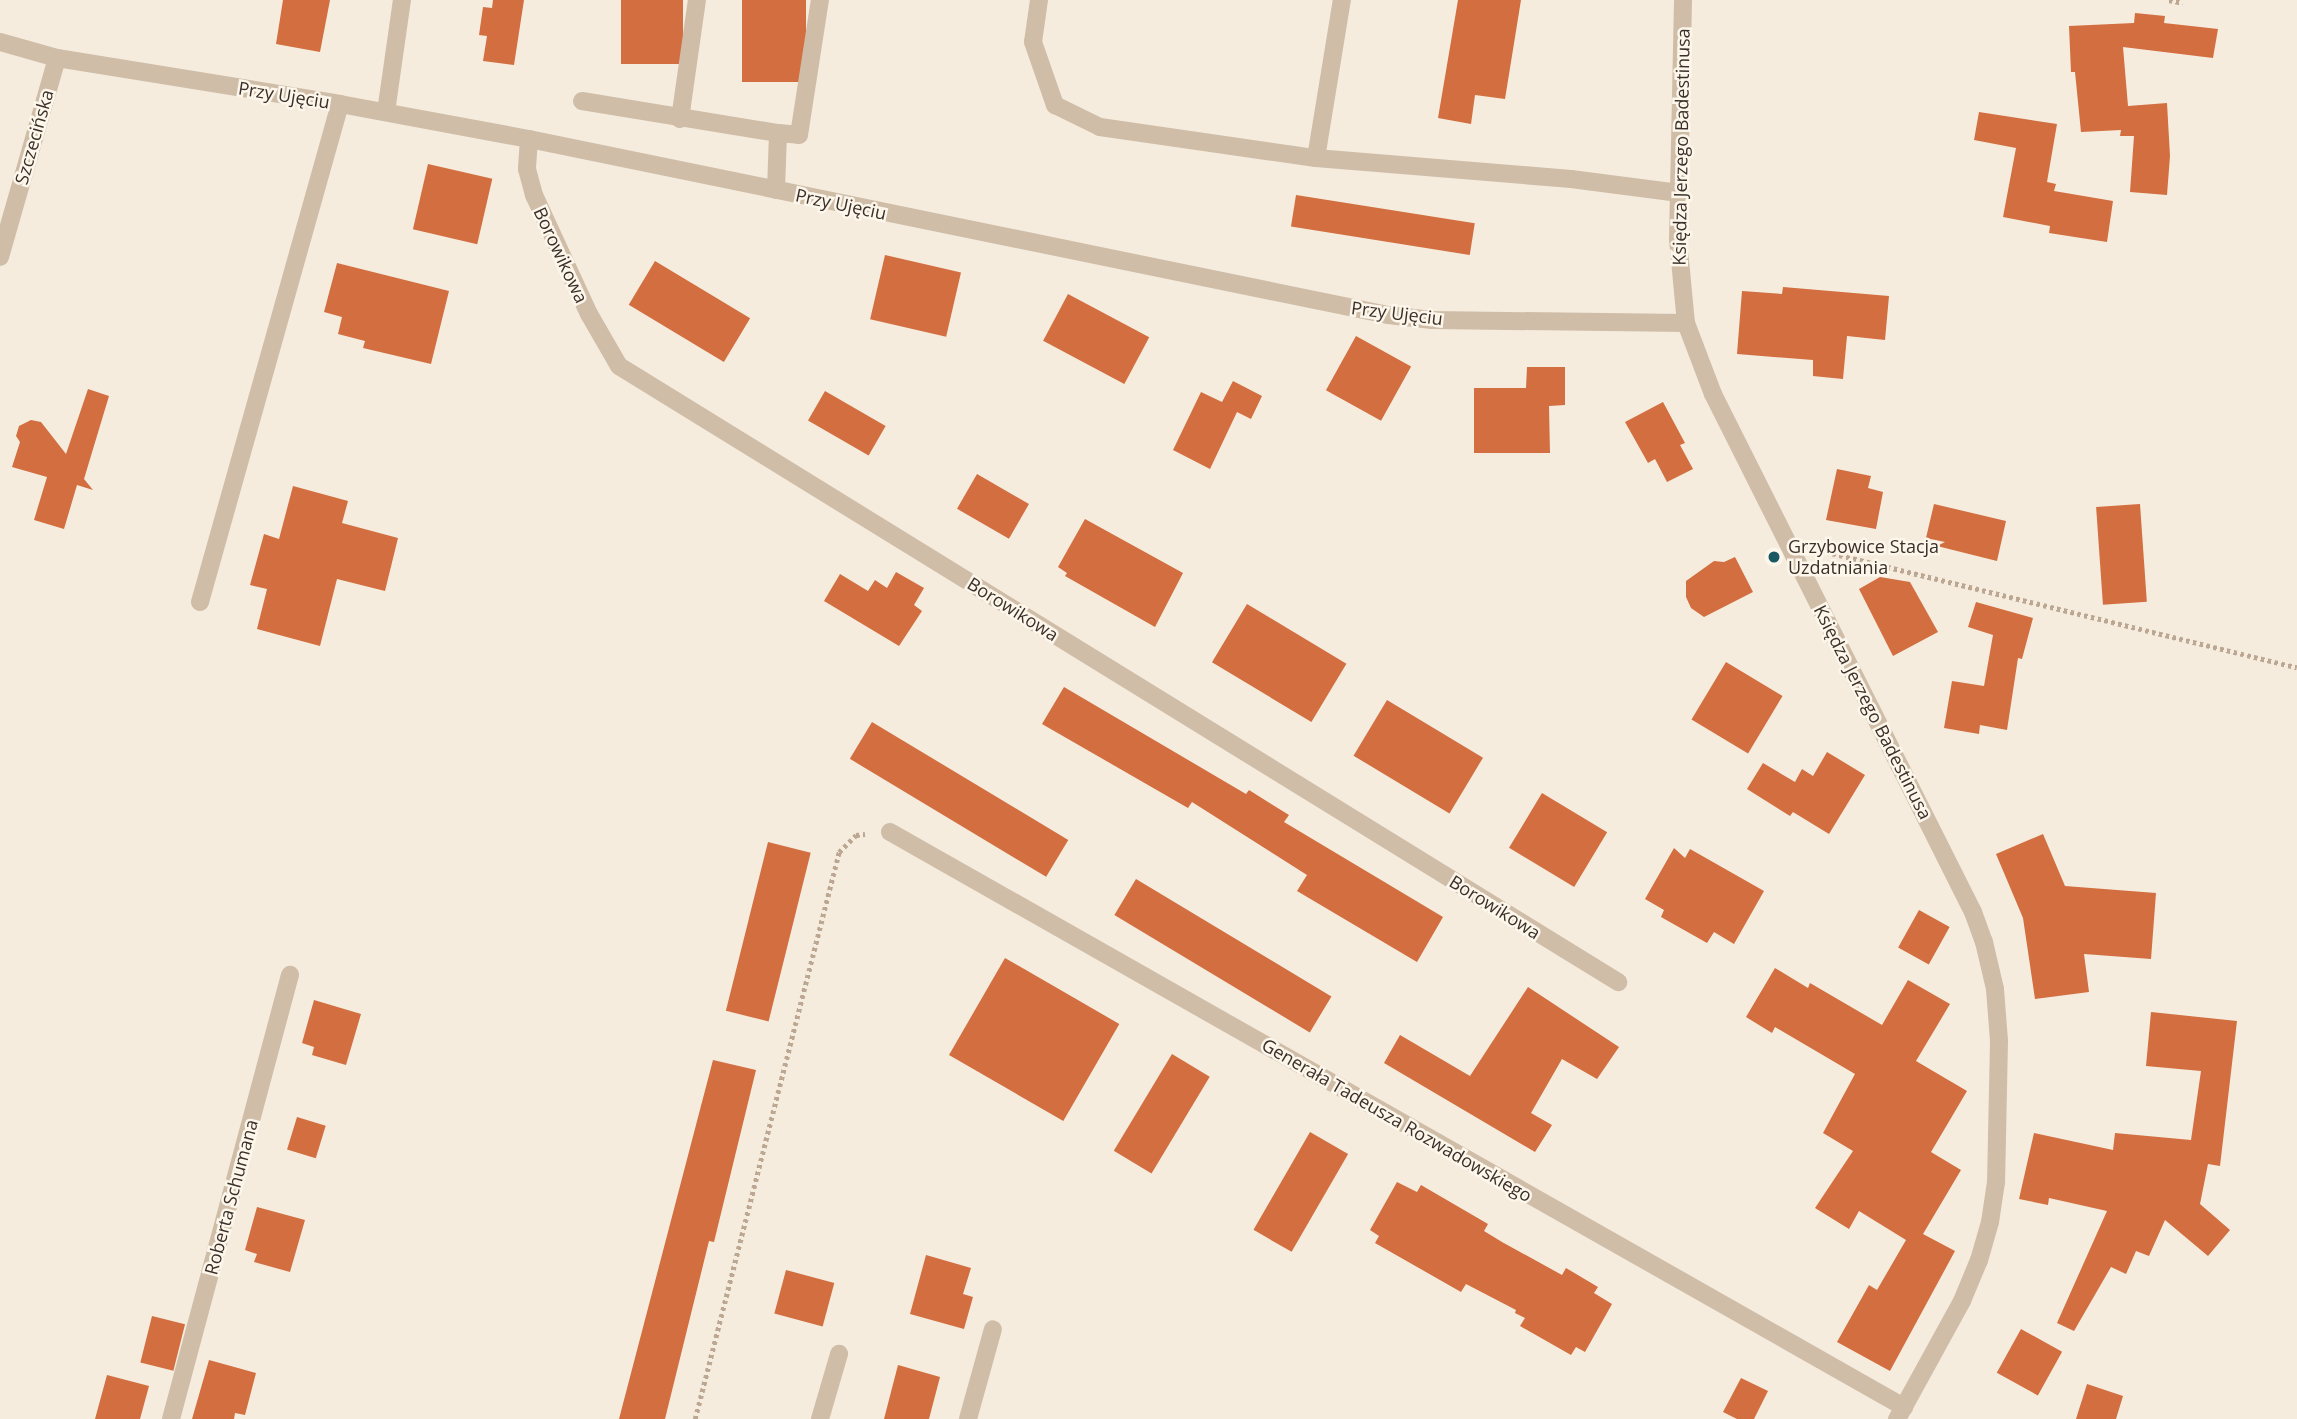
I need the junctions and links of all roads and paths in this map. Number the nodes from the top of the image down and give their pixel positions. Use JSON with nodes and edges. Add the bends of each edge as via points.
{"nodes":[{"id":1,"x":402,"y":0,"type":"edge"},
{"id":2,"x":697,"y":0,"type":"edge"},
{"id":3,"x":820,"y":0,"type":"edge"},
{"id":4,"x":1039,"y":0,"type":"edge"},
{"id":5,"x":1342,"y":0,"type":"edge"},
{"id":6,"x":1683,"y":0,"type":"edge"},
{"id":7,"x":2169,"y":0,"type":"edge"},
{"id":8,"x":2183,"y":3,"type":"dead end"},
{"id":9,"x":0,"y":42,"type":"edge"},
{"id":10,"x":57,"y":58,"type":"junction"},
{"id":11,"x":582,"y":101,"type":"dead end"},
{"id":12,"x":340,"y":104,"type":"junction"},
{"id":13,"x":386,"y":113,"type":"junction"},
{"id":14,"x":680,"y":119,"type":"junction"},
{"id":15,"x":778,"y":134,"type":"junction"},
{"id":16,"x":528,"y":139,"type":"junction"},
{"id":17,"x":1316,"y":158,"type":"junction"},
{"id":18,"x":776,"y":190,"type":"junction"},
{"id":19,"x":1679,"y":193,"type":"junction"},
{"id":20,"x":0,"y":257,"type":"edge"},
{"id":21,"x":1686,"y":323,"type":"junction"},
{"id":22,"x":1787,"y":542,"type":"junction"},
{"id":23,"x":200,"y":603,"type":"dead end"},
{"id":24,"x":2297,"y":667,"type":"edge"},
{"id":25,"x":890,"y":832,"type":"joint"},
{"id":26,"x":290,"y":975,"type":"dead end"},
{"id":27,"x":1618,"y":982,"type":"dead end"},
{"id":28,"x":993,"y":1329,"type":"dead end"},
{"id":29,"x":839,"y":1354,"type":"dead end"},
{"id":30,"x":1900,"y":1413,"type":"edge"},
{"id":31,"x":172,"y":1419,"type":"edge"},
{"id":32,"x":695,"y":1419,"type":"edge"},
{"id":33,"x":820,"y":1419,"type":"edge"},
{"id":34,"x":968,"y":1419,"type":"edge"}],
"edges":[{"from":1,"to":13,"type":"street"},
{"from":2,"to":14,"type":"street"},
{"from":3,"to":15,"type":"street","via":[[799,135]]},
{"from":4,"to":17,"type":"street","via":[[1033,43],[1055,105],[1100,127]]},
{"from":5,"to":17,"type":"street"},
{"from":6,"to":19,"type":"street","name":"Księdza Jerzego Badestinusa"},
{"from":7,"to":8,"type":"path"},
{"from":9,"to":10,"type":"street","name":"Przy Ujęciu"},
{"from":10,"to":12,"type":"street","name":"Przy Ujęciu"},
{"from":10,"to":20,"type":"street","name":"Szczecińska"},
{"from":11,"to":14,"type":"street"},
{"from":12,"to":13,"type":"street","name":"Przy Ujęciu"},
{"from":12,"to":23,"type":"street"},
{"from":13,"to":16,"type":"street","name":"Przy Ujęciu"},
{"from":14,"to":15,"type":"street"},
{"from":15,"to":18,"type":"street"},
{"from":16,"to":18,"type":"street","name":"Przy Ujęciu"},
{"from":16,"to":27,"type":"street","name":"Borowikowa","via":[[527,169],[534,195],[589,314],[619,366]]},
{"from":17,"to":19,"type":"street","via":[[1571,178]]},
{"from":18,"to":21,"type":"street","name":"Przy Ujęciu","via":[[1388,315],[1432,320]]},
{"from":19,"to":21,"type":"street","name":"Księdza Jerzego Badestinusa"},
{"from":21,"to":22,"type":"street","name":"Księdza Jerzego Badestinusa","via":[[1713,394]]},
{"from":22,"to":24,"type":"path"},
{"from":22,"to":30,"type":"street","name":"Księdza Jerzego Badestinusa","via":[[1973,912],[1995,989],[1996,1169],[1990,1222],[1962,1301]]},
{"from":25,"to":30,"type":"street","name":"Generała Tadeusza Rozwadowskiego"},
{"from":25,"to":32,"type":"path","via":[[856,835],[839,852]]},
{"from":26,"to":31,"type":"street","name":"Roberta Schumana"},
{"from":28,"to":34,"type":"street"},
{"from":29,"to":33,"type":"street"}]}
